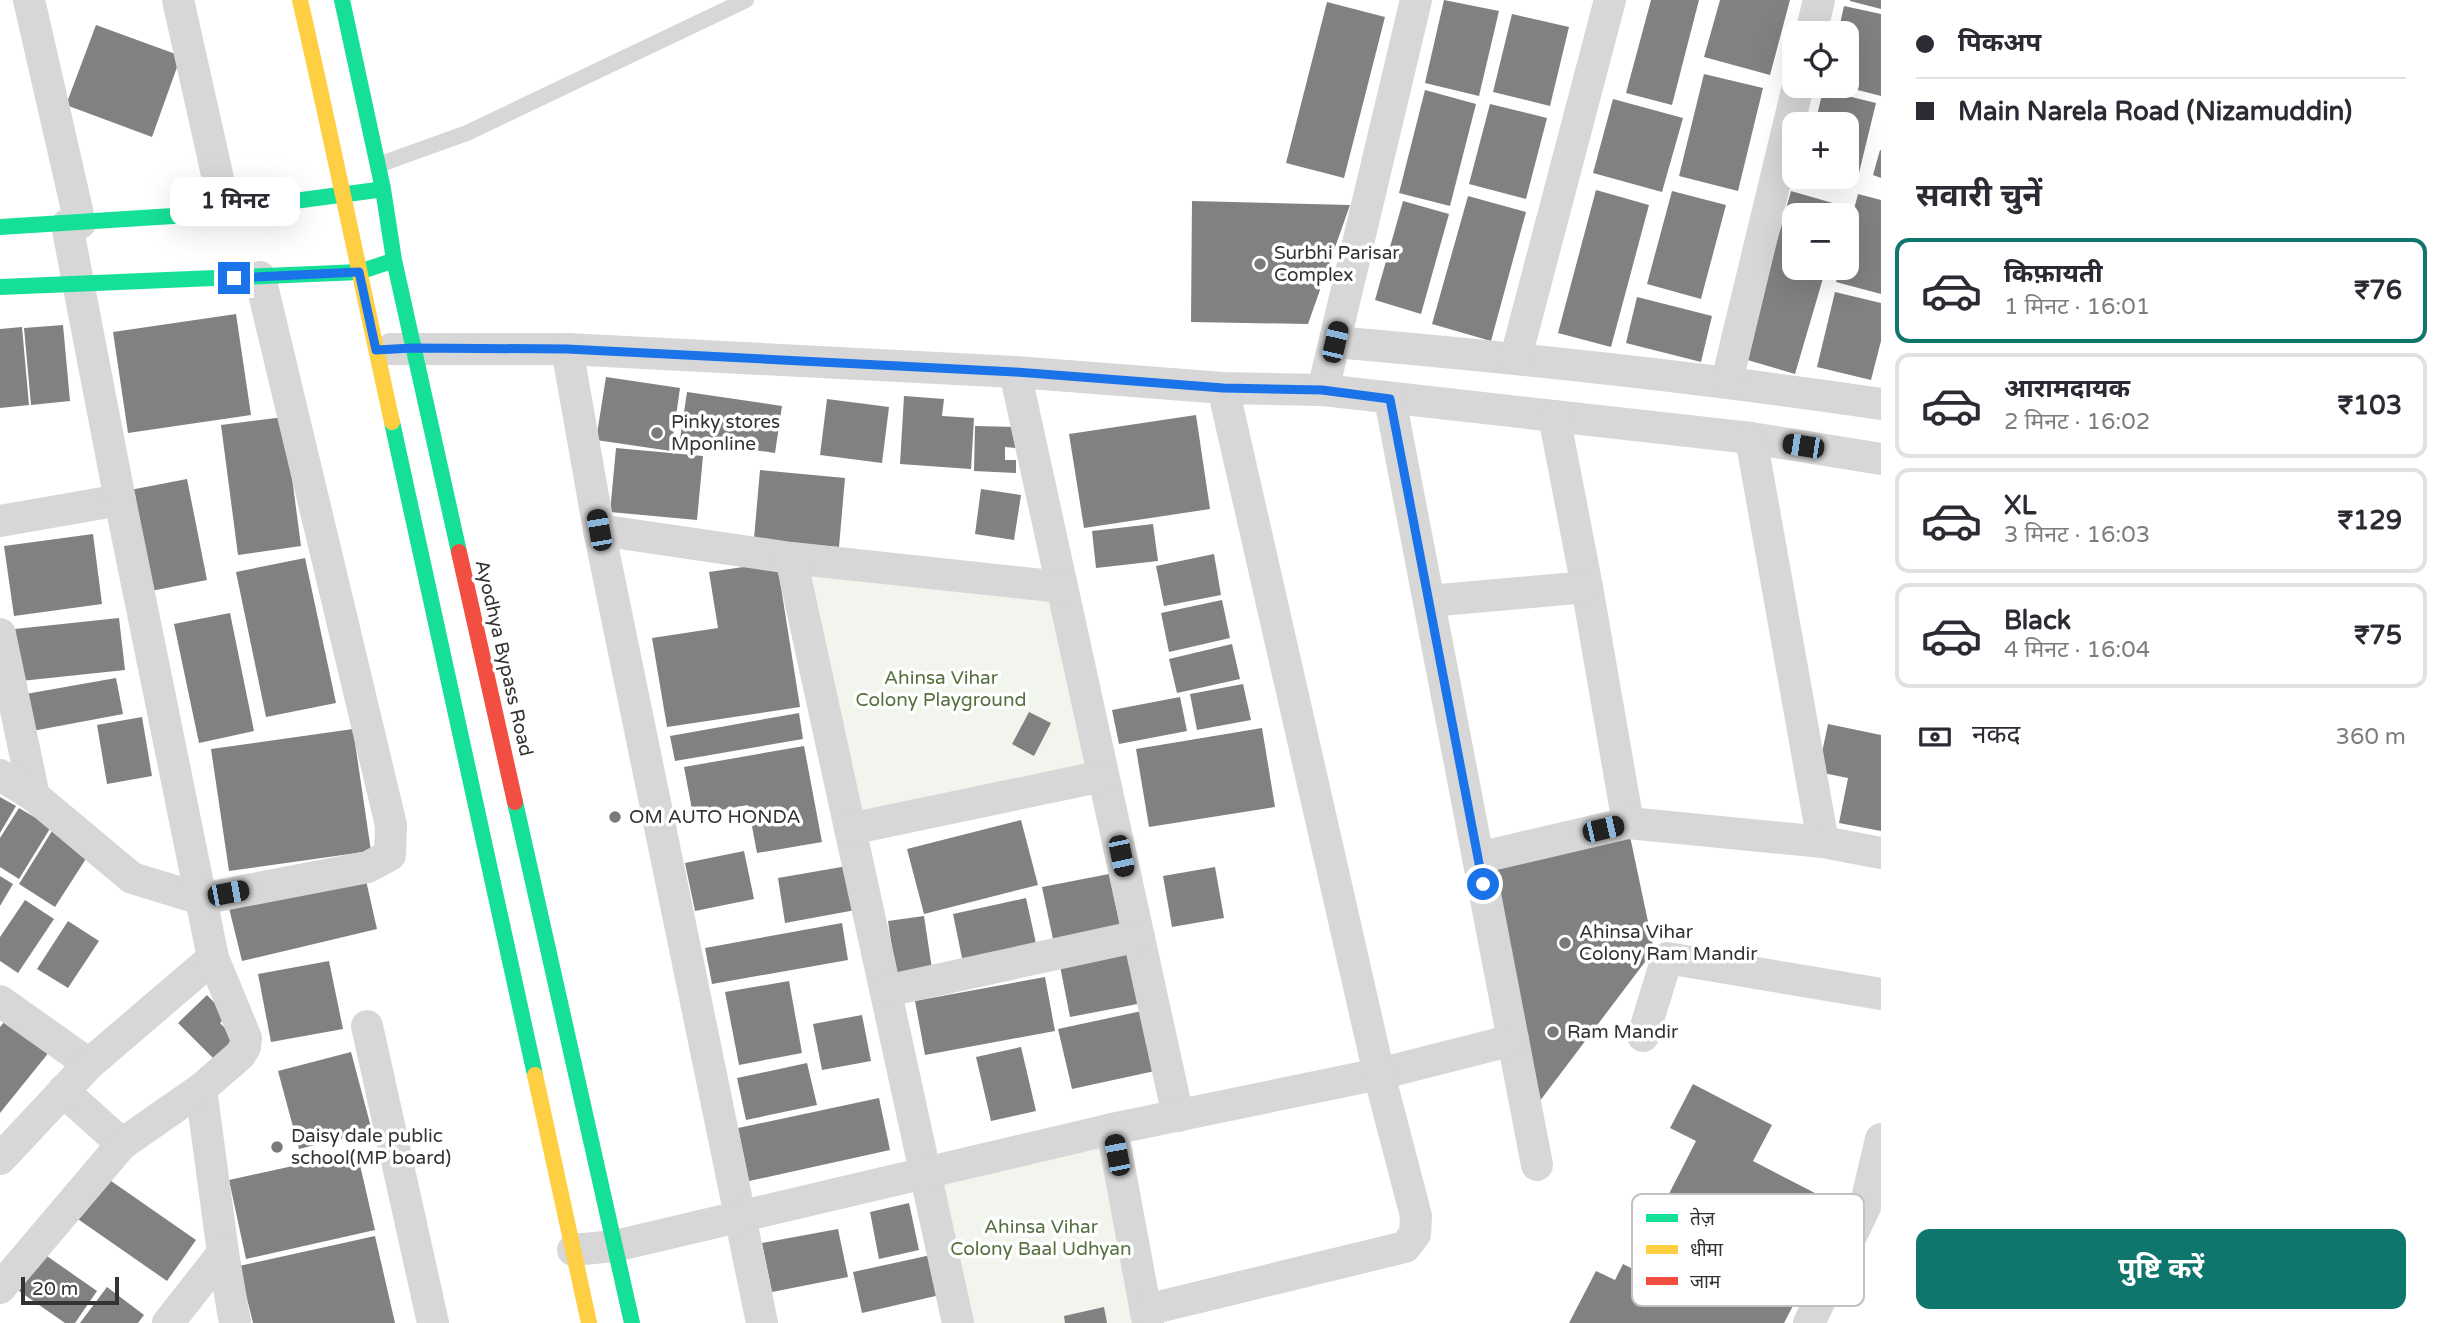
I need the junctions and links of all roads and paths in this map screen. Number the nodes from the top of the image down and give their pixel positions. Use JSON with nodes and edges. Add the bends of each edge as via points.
{"nodes":[{"id":1,"x":30,"y":0,"type":"edge"},
{"id":2,"x":178,"y":0,"type":"edge"},
{"id":3,"x":300,"y":0,"type":"edge"},
{"id":4,"x":342,"y":0,"type":"edge"},
{"id":5,"x":746,"y":0,"type":"edge"},
{"id":6,"x":1416,"y":0,"type":"edge"},
{"id":7,"x":1610,"y":0,"type":"edge"},
{"id":8,"x":1819,"y":0,"type":"edge"},
{"id":9,"x":1814,"y":21,"type":"edge"},
{"id":10,"x":1795,"y":98,"type":"edge"},
{"id":11,"x":378,"y":165,"type":"junction"},
{"id":12,"x":383,"y":189,"type":"junction"},
{"id":13,"x":345,"y":196,"type":"junction"},
{"id":14,"x":225,"y":210,"type":"junction"},
{"id":15,"x":74,"y":224,"type":"junction"},
{"id":16,"x":0,"y":228,"type":"edge"},
{"id":17,"x":394,"y":260,"type":"junction"},
{"id":18,"x":359,"y":272,"type":"junction"},
{"id":19,"x":260,"y":277,"type":"junction"},
{"id":20,"x":78,"y":282,"type":"junction"},
{"id":21,"x":0,"y":287,"type":"edge"},
{"id":22,"x":1335,"y":342,"type":"junction"},
{"id":23,"x":413,"y":348,"type":"junction"},
{"id":24,"x":567,"y":349,"type":"junction"},
{"id":25,"x":376,"y":350,"type":"junction"},
{"id":26,"x":1516,"y":358,"type":"junction"},
{"id":27,"x":1015,"y":372,"type":"junction"},
{"id":28,"x":1727,"y":381,"type":"junction"},
{"id":29,"x":1223,"y":388,"type":"junction"},
{"id":30,"x":1322,"y":390,"type":"junction"},
{"id":31,"x":1390,"y":399,"type":"junction"},
{"id":32,"x":1881,"y":404,"type":"edge"},
{"id":33,"x":1554,"y":416,"type":"junction"},
{"id":34,"x":1751,"y":438,"type":"junction"},
{"id":35,"x":1881,"y":459,"type":"edge"},
{"id":36,"x":120,"y":500,"type":"junction"},
{"id":37,"x":0,"y":521,"type":"edge"},
{"id":38,"x":599,"y":530,"type":"junction"},
{"id":39,"x":791,"y":558,"type":"junction"},
{"id":40,"x":1062,"y":587,"type":"junction"},
{"id":41,"x":1587,"y":587,"type":"junction"},
{"id":42,"x":1429,"y":601,"type":"junction"},
{"id":43,"x":0,"y":634,"type":"edge"},
{"id":44,"x":0,"y":775,"type":"edge"},
{"id":45,"x":1104,"y":776,"type":"junction"},
{"id":46,"x":34,"y":796,"type":"junction"},
{"id":47,"x":1628,"y":823,"type":"junction"},
{"id":48,"x":850,"y":829,"type":"junction"},
{"id":49,"x":1823,"y":842,"type":"junction"},
{"id":50,"x":1881,"y":853,"type":"edge"},
{"id":51,"x":1478,"y":859,"type":"junction"},
{"id":52,"x":201,"y":899,"type":"junction"},
{"id":53,"x":1139,"y":936,"type":"junction"},
{"id":54,"x":213,"y":958,"type":"junction"},
{"id":55,"x":886,"y":991,"type":"junction"},
{"id":56,"x":1881,"y":994,"type":"edge"},
{"id":57,"x":0,"y":1001,"type":"edge"},
{"id":58,"x":367,"y":1026,"type":"dead end"},
{"id":59,"x":1643,"y":1036,"type":"dead end"},
{"id":60,"x":1513,"y":1040,"type":"junction"},
{"id":61,"x":89,"y":1064,"type":"junction"},
{"id":62,"x":1379,"y":1074,"type":"junction"},
{"id":63,"x":201,"y":1089,"type":"junction"},
{"id":64,"x":63,"y":1091,"type":"junction"},
{"id":65,"x":1178,"y":1116,"type":"junction"},
{"id":66,"x":1112,"y":1129,"type":"junction"},
{"id":67,"x":1881,"y":1139,"type":"edge"},
{"id":68,"x":122,"y":1144,"type":"junction"},
{"id":69,"x":0,"y":1159,"type":"edge"},
{"id":70,"x":1537,"y":1164,"type":"dead end"},
{"id":71,"x":925,"y":1174,"type":"junction"},
{"id":72,"x":1864,"y":1209,"type":"edge"},
{"id":73,"x":740,"y":1217,"type":"junction"},
{"id":74,"x":615,"y":1245,"type":"junction"},
{"id":75,"x":573,"y":1250,"type":"junction"},
{"id":76,"x":223,"y":1253,"type":"junction"},
{"id":77,"x":0,"y":1288,"type":"edge"},
{"id":78,"x":1817,"y":1306,"type":"edge"},
{"id":79,"x":1147,"y":1317,"type":"edge"},
{"id":80,"x":168,"y":1323,"type":"edge"},
{"id":81,"x":235,"y":1323,"type":"edge"},
{"id":82,"x":433,"y":1323,"type":"edge"},
{"id":83,"x":589,"y":1323,"type":"edge"},
{"id":84,"x":632,"y":1323,"type":"edge"},
{"id":85,"x":762,"y":1323,"type":"edge"},
{"id":86,"x":958,"y":1323,"type":"edge"},
{"id":87,"x":1809,"y":1323,"type":"edge"}],
"edges":[{"from":1,"to":15,"type":"street"},
{"from":2,"to":14,"type":"street"},
{"from":3,"to":13,"type":"main road"},
{"from":4,"to":11,"type":"main road","name":"Ayodhya Bypass Road"},
{"from":5,"to":11,"type":"lane","via":[[467,133]]},
{"from":6,"to":22,"type":"street"},
{"from":7,"to":26,"type":"street"},
{"from":8,"to":9,"type":"street"},
{"from":10,"to":28,"type":"street"},
{"from":11,"to":12,"type":"main road","name":"Ayodhya Bypass Road"},
{"from":12,"to":13,"type":"main road"},
{"from":12,"to":17,"type":"main road","name":"Ayodhya Bypass Road"},
{"from":13,"to":14,"type":"main road"},
{"from":13,"to":18,"type":"main road"},
{"from":14,"to":15,"type":"main road"},
{"from":15,"to":16,"type":"main road"},
{"from":15,"to":20,"type":"street"},
{"from":17,"to":18,"type":"main road"},
{"from":17,"to":23,"type":"main road","name":"Ayodhya Bypass Road"},
{"from":18,"to":19,"type":"main road"},
{"from":18,"to":25,"type":"main road"},
{"from":19,"to":20,"type":"main road"},
{"from":19,"to":52,"type":"street","via":[[391,825],[390,855],[368,867]]},
{"from":20,"to":21,"type":"main road"},
{"from":20,"to":36,"type":"street"},
{"from":22,"to":26,"type":"street"},
{"from":22,"to":30,"type":"street"},
{"from":23,"to":24,"type":"street"},
{"from":23,"to":25,"type":"street"},
{"from":23,"to":74,"type":"main road","name":"Ayodhya Bypass Road"},
{"from":24,"to":27,"type":"street"},
{"from":24,"to":38,"type":"street"},
{"from":25,"to":75,"type":"main road"},
{"from":26,"to":28,"type":"street"},
{"from":27,"to":29,"type":"street"},
{"from":27,"to":40,"type":"street"},
{"from":28,"to":32,"type":"street"},
{"from":29,"to":30,"type":"street"},
{"from":29,"to":62,"type":"street"},
{"from":30,"to":31,"type":"street"},
{"from":31,"to":33,"type":"street"},
{"from":31,"to":42,"type":"street"},
{"from":33,"to":34,"type":"street"},
{"from":33,"to":41,"type":"street"},
{"from":34,"to":35,"type":"street"},
{"from":34,"to":49,"type":"street"},
{"from":36,"to":37,"type":"street"},
{"from":36,"to":52,"type":"street"},
{"from":38,"to":39,"type":"street"},
{"from":38,"to":73,"type":"street"},
{"from":39,"to":40,"type":"street"},
{"from":39,"to":48,"type":"street"},
{"from":40,"to":45,"type":"street"},
{"from":41,"to":42,"type":"street"},
{"from":41,"to":47,"type":"street"},
{"from":42,"to":51,"type":"street"},
{"from":43,"to":46,"type":"street"},
{"from":44,"to":46,"type":"street"},
{"from":45,"to":48,"type":"street"},
{"from":45,"to":53,"type":"street"},
{"from":46,"to":52,"type":"street","via":[[132,878]]},
{"from":47,"to":49,"type":"street"},
{"from":47,"to":51,"type":"street"},
{"from":48,"to":55,"type":"street"},
{"from":49,"to":50,"type":"street"},
{"from":51,"to":60,"type":"street"},
{"from":52,"to":54,"type":"street"},
{"from":53,"to":55,"type":"street"},
{"from":53,"to":65,"type":"street"},
{"from":54,"to":61,"type":"street"},
{"from":54,"to":63,"type":"street","via":[[246,1038],[240,1055]]},
{"from":55,"to":71,"type":"street"},
{"from":56,"to":59,"type":"street","via":[[1667,958]]},
{"from":57,"to":61,"type":"street"},
{"from":58,"to":82,"type":"street"},
{"from":60,"to":62,"type":"street"},
{"from":60,"to":70,"type":"street"},
{"from":61,"to":64,"type":"street"},
{"from":62,"to":65,"type":"street"},
{"from":62,"to":79,"type":"street","via":[[1416,1216],[1415,1234],[1405,1247]]},
{"from":63,"to":68,"type":"street"},
{"from":63,"to":76,"type":"street"},
{"from":64,"to":68,"type":"street"},
{"from":64,"to":69,"type":"street"},
{"from":65,"to":66,"type":"street"},
{"from":66,"to":71,"type":"street"},
{"from":66,"to":79,"type":"street"},
{"from":67,"to":72,"type":"street"},
{"from":68,"to":77,"type":"street"},
{"from":71,"to":73,"type":"street"},
{"from":71,"to":86,"type":"street"},
{"from":73,"to":74,"type":"street"},
{"from":73,"to":85,"type":"street"},
{"from":74,"to":75,"type":"street"},
{"from":74,"to":84,"type":"main road","name":"Ayodhya Bypass Road"},
{"from":75,"to":83,"type":"main road"},
{"from":76,"to":80,"type":"street"},
{"from":76,"to":81,"type":"street"},
{"from":78,"to":87,"type":"street"}]}
